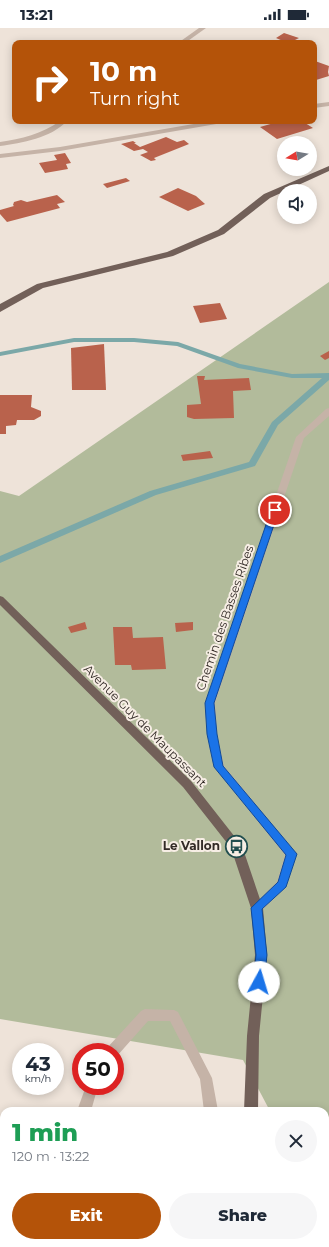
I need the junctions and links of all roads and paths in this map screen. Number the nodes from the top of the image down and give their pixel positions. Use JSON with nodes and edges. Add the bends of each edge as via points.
{"nodes":[{"id":1,"x":204,"y":28,"type":"edge"},
{"id":2,"x":186,"y":40,"type":"edge"},
{"id":3,"x":329,"y":104,"type":"edge"},
{"id":4,"x":317,"y":106,"type":"edge"},
{"id":5,"x":60,"y":124,"type":"edge"},
{"id":6,"x":205,"y":124,"type":"edge"},
{"id":7,"x":0,"y":144,"type":"edge"},
{"id":8,"x":0,"y":156,"type":"edge"},
{"id":9,"x":329,"y":168,"type":"edge"},
{"id":10,"x":0,"y":310,"type":"edge"},
{"id":11,"x":329,"y":411,"type":"edge"},
{"id":12,"x":0,"y":599,"type":"edge"},
{"id":13,"x":257,"y":908,"type":"junction"},
{"id":14,"x":120,"y":1043,"type":"edge"},
{"id":15,"x":89,"y":1095,"type":"edge"},
{"id":16,"x":85,"y":1107,"type":"edge"},
{"id":17,"x":210,"y":1107,"type":"edge"},
{"id":18,"x":251,"y":1107,"type":"edge"}],
"edges":[{"from":1,"to":2,"type":"street"},
{"from":3,"to":4,"type":"street"},
{"from":5,"to":7,"type":"street","via":[[28,140]]},
{"from":6,"to":8,"type":"street","via":[[60,149]]},
{"from":9,"to":10,"type":"main road","via":[[267,196],[221,232],[182,249],[40,286]]},
{"from":11,"to":13,"type":"street","name":"Chemin des Basses Ribes","via":[[300,437],[210,703],[212,734],[219,767],[291,854],[282,884]]},
{"from":12,"to":13,"type":"main road","name":"Avenue Guy de Maupassant","via":[[187,784],[236,846]]},
{"from":13,"to":18,"type":"main road","name":"Avenue Guy de Maupassant","via":[[261,955],[253,1036]]},
{"from":14,"to":17,"type":"street","via":[[145,1015],[174,1016],[206,1078]]},
{"from":15,"to":16,"type":"street"}]}
